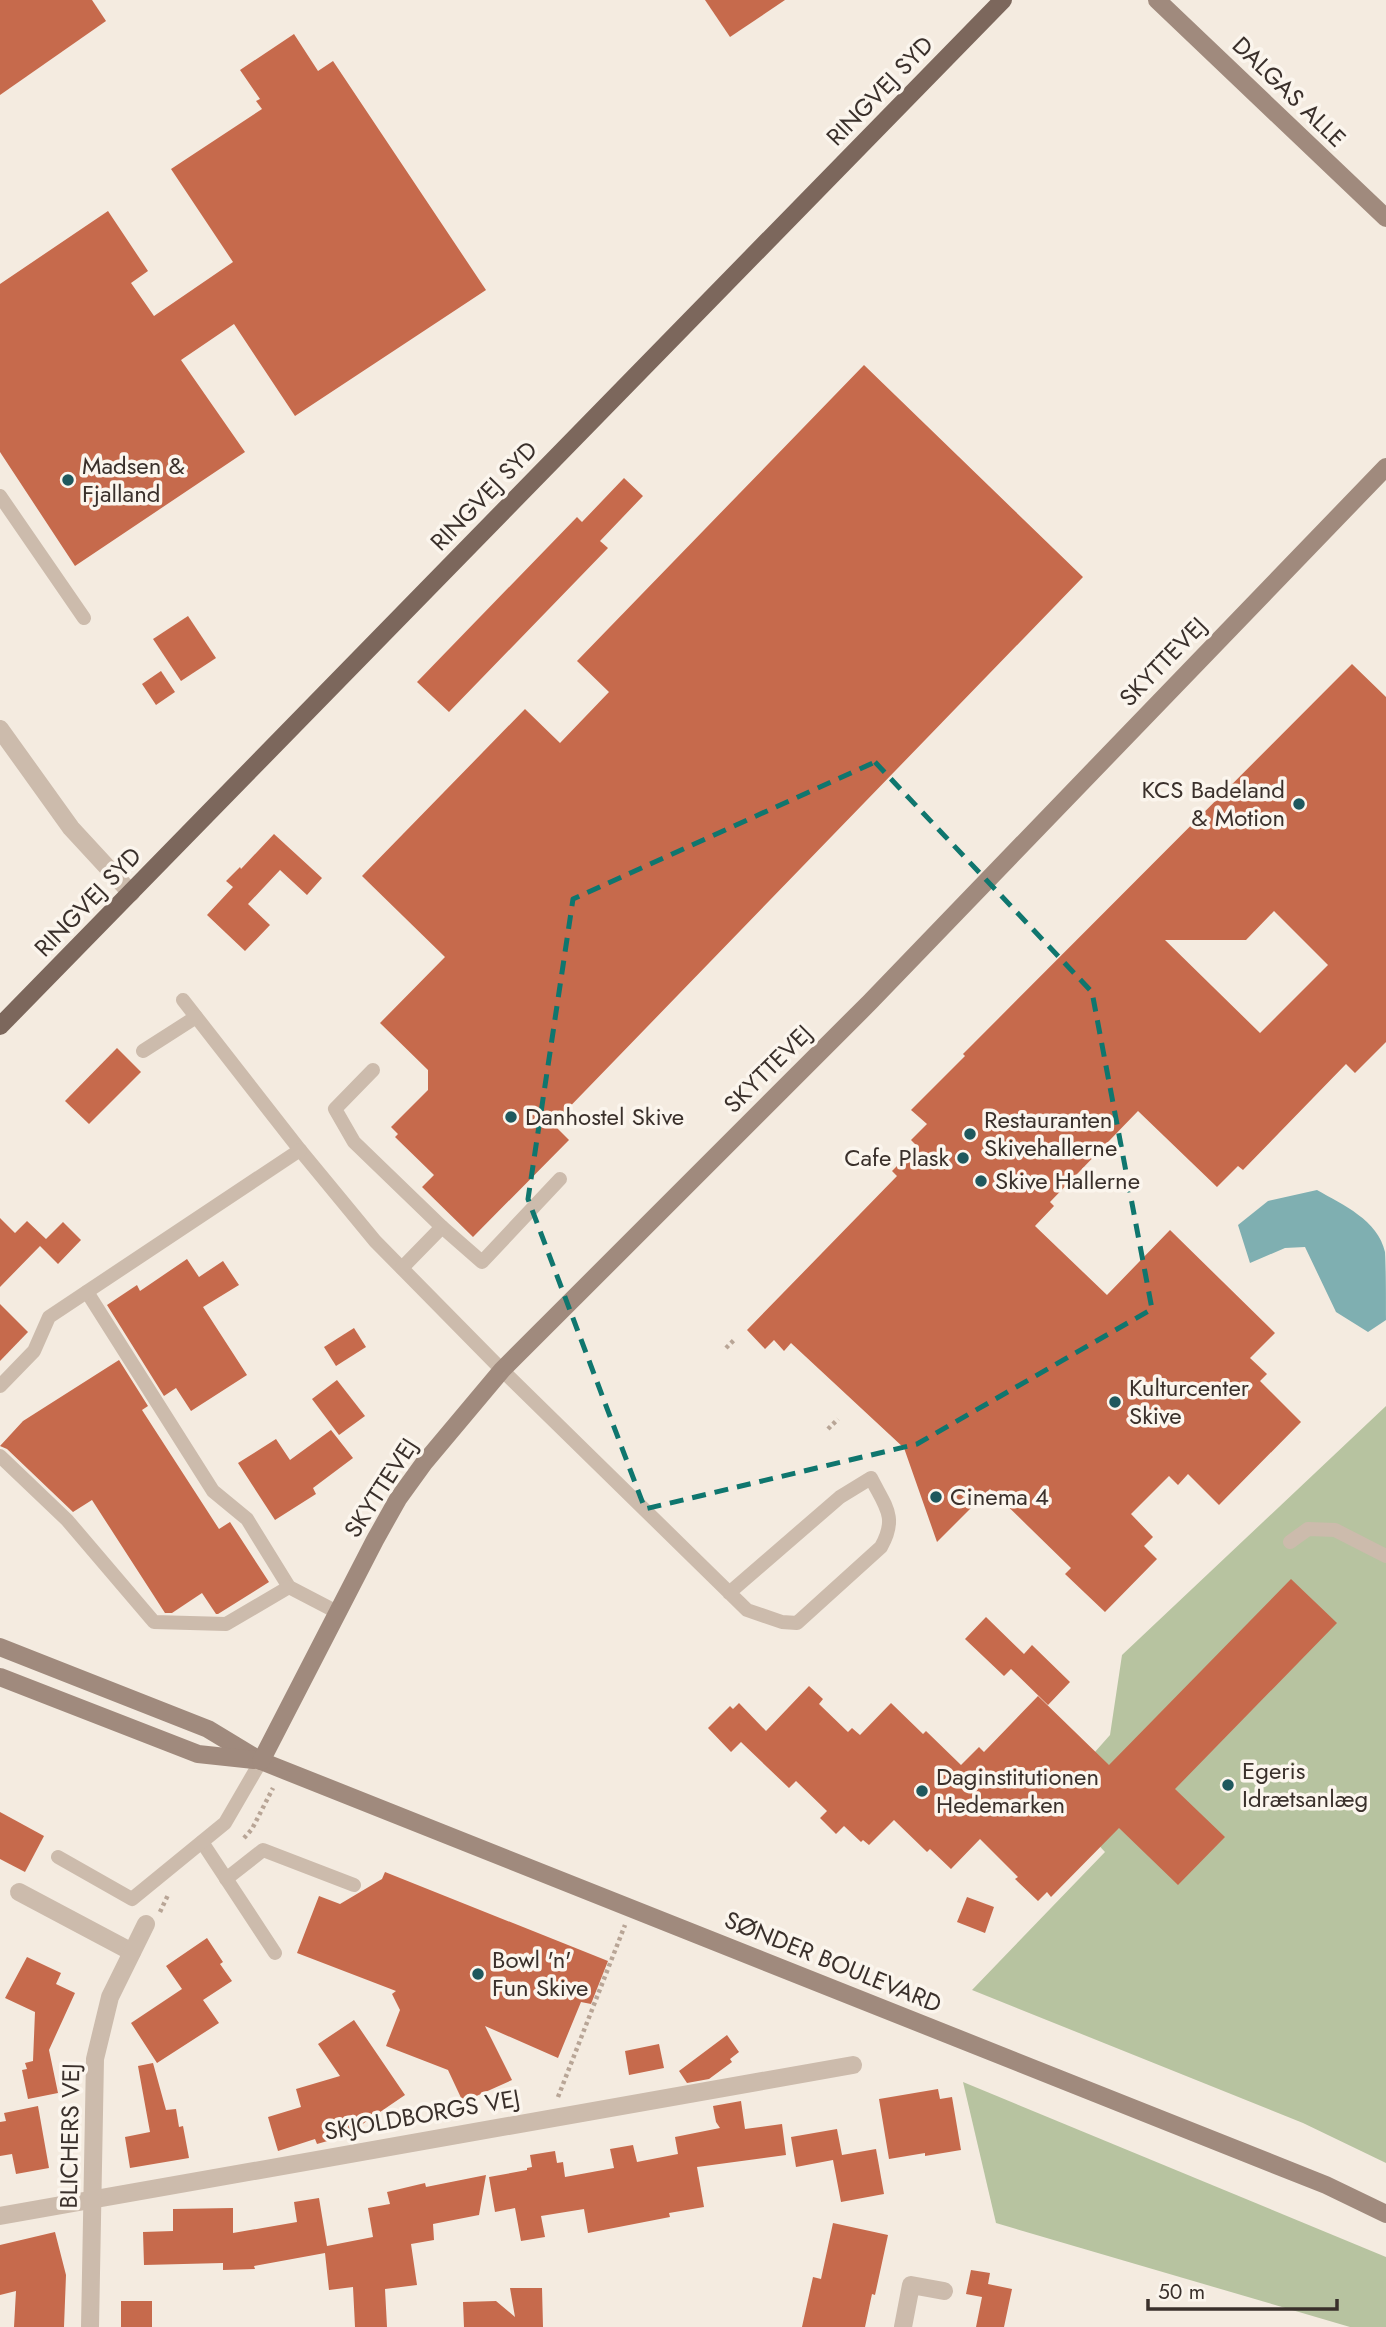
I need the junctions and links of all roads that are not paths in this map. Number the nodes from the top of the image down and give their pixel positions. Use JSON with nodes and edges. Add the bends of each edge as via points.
{"nodes":[{"id":1,"x":1003,"y":0,"type":"edge"},
{"id":2,"x":1157,"y":0,"type":"edge"},
{"id":3,"x":1386,"y":219,"type":"edge"},
{"id":4,"x":1386,"y":467,"type":"edge"},
{"id":5,"x":0,"y":496,"type":"edge"},
{"id":6,"x":84,"y":618,"type":"dead end"},
{"id":7,"x":0,"y":729,"type":"edge"},
{"id":8,"x":131,"y":893,"type":"junction"},
{"id":9,"x":183,"y":1000,"type":"dead end"},
{"id":10,"x":196,"y":1017,"type":"junction"},
{"id":11,"x":0,"y":1026,"type":"edge"},
{"id":12,"x":143,"y":1051,"type":"dead end"},
{"id":13,"x":373,"y":1070,"type":"dead end"},
{"id":14,"x":300,"y":1150,"type":"junction"},
{"id":15,"x":560,"y":1179,"type":"dead end"},
{"id":16,"x":442,"y":1227,"type":"junction"},
{"id":17,"x":402,"y":1268,"type":"junction"},
{"id":18,"x":86,"y":1292,"type":"junction"},
{"id":19,"x":502,"y":1370,"type":"junction"},
{"id":20,"x":0,"y":1386,"type":"edge"},
{"id":21,"x":0,"y":1456,"type":"edge"},
{"id":22,"x":1290,"y":1542,"type":"dead end"},
{"id":23,"x":1386,"y":1556,"type":"edge"},
{"id":24,"x":289,"y":1587,"type":"junction"},
{"id":25,"x":729,"y":1593,"type":"junction"},
{"id":26,"x":337,"y":1612,"type":"junction"},
{"id":27,"x":0,"y":1647,"type":"edge"},
{"id":28,"x":0,"y":1677,"type":"edge"},
{"id":29,"x":261,"y":1760,"type":"junction"},
{"id":30,"x":202,"y":1842,"type":"junction"},
{"id":31,"x":58,"y":1857,"type":"dead end"},
{"id":32,"x":226,"y":1879,"type":"junction"},
{"id":33,"x":354,"y":1885,"type":"dead end"},
{"id":34,"x":19,"y":1892,"type":"dead end"},
{"id":35,"x":146,"y":1924,"type":"dead end"},
{"id":36,"x":132,"y":1952,"type":"junction"},
{"id":37,"x":275,"y":1953,"type":"dead end"},
{"id":38,"x":853,"y":2064,"type":"dead end"},
{"id":39,"x":93,"y":2198,"type":"junction"},
{"id":40,"x":1386,"y":2214,"type":"edge"},
{"id":41,"x":0,"y":2216,"type":"edge"},
{"id":42,"x":944,"y":2291,"type":"dead end"},
{"id":43,"x":90,"y":2327,"type":"edge"},
{"id":44,"x":902,"y":2327,"type":"edge"}],
"edges":[{"from":1,"to":8,"type":"main road","name":"RINGVEJ SYD"},
{"from":2,"to":3,"type":"street","name":"DALGAS ALLE"},
{"from":4,"to":19,"type":"street","name":"SKYTTEVEJ","via":[[870,1002]]},
{"from":5,"to":6,"type":"lane"},
{"from":7,"to":8,"type":"street","via":[[71,828]]},
{"from":8,"to":11,"type":"main road","name":"RINGVEJ SYD"},
{"from":9,"to":10,"type":"lane"},
{"from":10,"to":12,"type":"lane"},
{"from":10,"to":14,"type":"lane"},
{"from":13,"to":16,"type":"lane","via":[[335,1109],[354,1142]]},
{"from":14,"to":17,"type":"lane"},
{"from":14,"to":18,"type":"lane"},
{"from":15,"to":16,"type":"lane","via":[[482,1262]]},
{"from":16,"to":17,"type":"lane"},
{"from":17,"to":19,"type":"lane"},
{"from":18,"to":20,"type":"lane","via":[[49,1317],[34,1351]]},
{"from":18,"to":24,"type":"lane","via":[[213,1490],[247,1519]]},
{"from":19,"to":25,"type":"lane"},
{"from":19,"to":26,"type":"street","name":"SKYTTEVEJ","via":[[398,1499]]},
{"from":21,"to":24,"type":"lane","via":[[67,1520],[154,1622],[226,1625]]},
{"from":22,"to":23,"type":"lane","via":[[1308,1529],[1335,1530]]},
{"from":24,"to":26,"type":"lane"},
{"from":25,"to":25,"type":"lane","via":[[747,1609],[797,1623],[881,1547],[890,1532],[890,1516],[871,1478],[841,1497]]},
{"from":26,"to":29,"type":"street","name":"SKYTTEVEJ"},
{"from":27,"to":29,"type":"street","name":"SØNDER BOULEVARD","via":[[208,1729]]},
{"from":28,"to":29,"type":"street","name":"SØNDER BOULEVARD","via":[[198,1754]]},
{"from":29,"to":30,"type":"lane","via":[[225,1823]]},
{"from":29,"to":40,"type":"street","name":"SØNDER BOULEVARD","via":[[1313,2180]]},
{"from":30,"to":31,"type":"lane","via":[[132,1899]]},
{"from":30,"to":32,"type":"lane"},
{"from":32,"to":33,"type":"lane","via":[[263,1850]]},
{"from":32,"to":37,"type":"lane"},
{"from":34,"to":36,"type":"street"},
{"from":35,"to":36,"type":"street","name":"BLICHERS VEJ"},
{"from":36,"to":39,"type":"street","name":"BLICHERS VEJ","via":[[110,1997],[95,2059]]},
{"from":38,"to":39,"type":"street","name":"SKJOLDBORGS VEJ"},
{"from":39,"to":41,"type":"street","name":"SKJOLDBORGS VEJ"},
{"from":39,"to":43,"type":"street","name":"BLICHERS VEJ"},
{"from":42,"to":44,"type":"street","via":[[911,2285]]}]}
